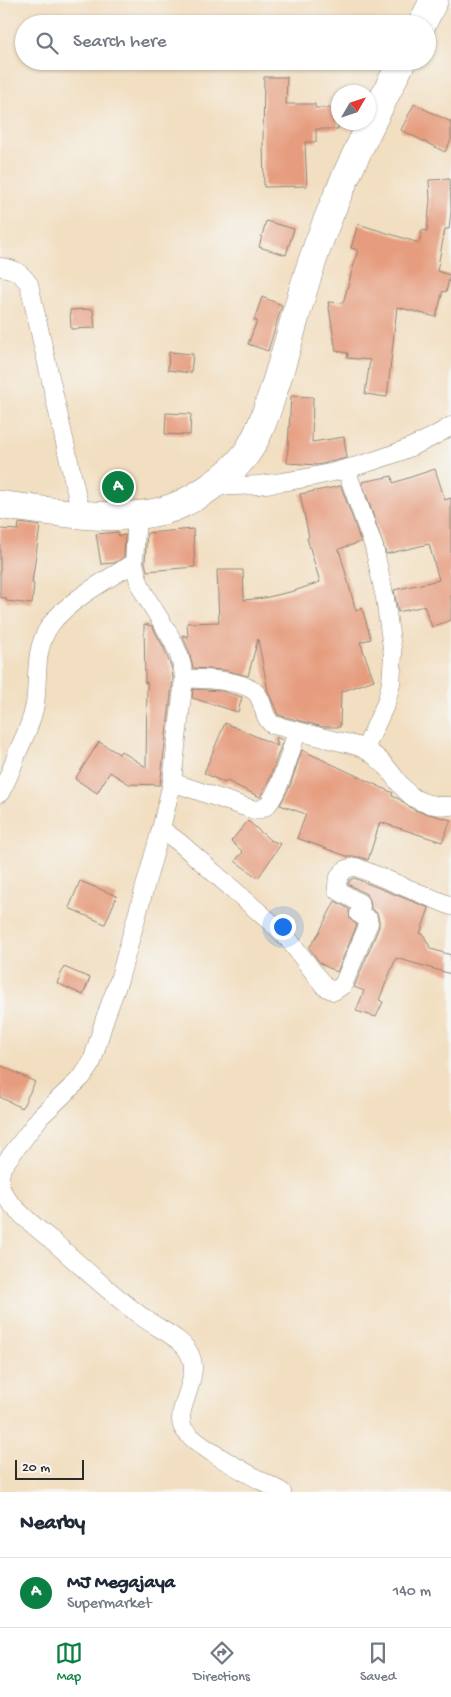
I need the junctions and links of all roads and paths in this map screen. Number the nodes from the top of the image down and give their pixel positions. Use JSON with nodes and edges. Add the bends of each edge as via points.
{"nodes":[{"id":1,"x":434,"y":0,"type":"edge"},
{"id":2,"x":426,"y":15,"type":"edge"},
{"id":3,"x":398,"y":70,"type":"edge"},
{"id":4,"x":0,"y":267,"type":"edge"},
{"id":5,"x":451,"y":426,"type":"edge"},
{"id":6,"x":346,"y":469,"type":"junction"},
{"id":7,"x":208,"y":487,"type":"junction"},
{"id":8,"x":0,"y":505,"type":"edge"},
{"id":9,"x":81,"y":514,"type":"junction"},
{"id":10,"x":137,"y":515,"type":"junction"},
{"id":11,"x":134,"y":563,"type":"junction"},
{"id":12,"x":184,"y":679,"type":"junction"},
{"id":13,"x":297,"y":730,"type":"junction"},
{"id":14,"x":365,"y":749,"type":"junction"},
{"id":15,"x":172,"y":782,"type":"junction"},
{"id":16,"x":0,"y":793,"type":"edge"},
{"id":17,"x":451,"y":806,"type":"edge"},
{"id":18,"x":160,"y":829,"type":"junction"},
{"id":19,"x":451,"y":906,"type":"edge"},
{"id":20,"x":0,"y":1176,"type":"edge"},
{"id":21,"x":0,"y":1180,"type":"edge"},
{"id":22,"x":282,"y":1492,"type":"edge"}],
"edges":[{"from":1,"to":2,"type":"highway"},
{"from":3,"to":7,"type":"highway","via":[[341,187],[311,265],[286,353],[258,433],[232,471]]},
{"from":4,"to":9,"type":"street","via":[[14,269],[29,284]]},
{"from":5,"to":6,"type":"street","via":[[409,448]]},
{"from":6,"to":7,"type":"street","via":[[258,485]]},
{"from":6,"to":14,"type":"street","via":[[374,547],[393,655],[386,703]]},
{"from":7,"to":10,"type":"highway","via":[[164,511]]},
{"from":8,"to":9,"type":"highway"},
{"from":9,"to":10,"type":"highway"},
{"from":10,"to":11,"type":"street"},
{"from":11,"to":12,"type":"street","via":[[142,588],[178,651]]},
{"from":11,"to":16,"type":"street","via":[[67,608],[43,638],[37,657],[34,705],[29,726]]},
{"from":12,"to":13,"type":"street","via":[[215,680],[249,688],[256,693],[268,721]]},
{"from":12,"to":15,"type":"street"},
{"from":13,"to":14,"type":"street"},
{"from":13,"to":15,"type":"street","via":[[271,802],[262,809],[248,808]]},
{"from":14,"to":17,"type":"street","via":[[417,801]]},
{"from":15,"to":18,"type":"street"},
{"from":18,"to":19,"type":"street","via":[[276,927],[324,986],[334,991],[343,985],[369,923],[359,914],[360,903],[336,890],[346,868],[356,867]]},
{"from":18,"to":20,"type":"street","via":[[119,980],[92,1062],[82,1077],[36,1123],[2,1167]]},
{"from":21,"to":22,"type":"street","via":[[8,1198],[36,1227],[103,1286],[184,1346],[191,1359],[193,1377],[180,1420],[185,1430],[224,1460]]}]}
